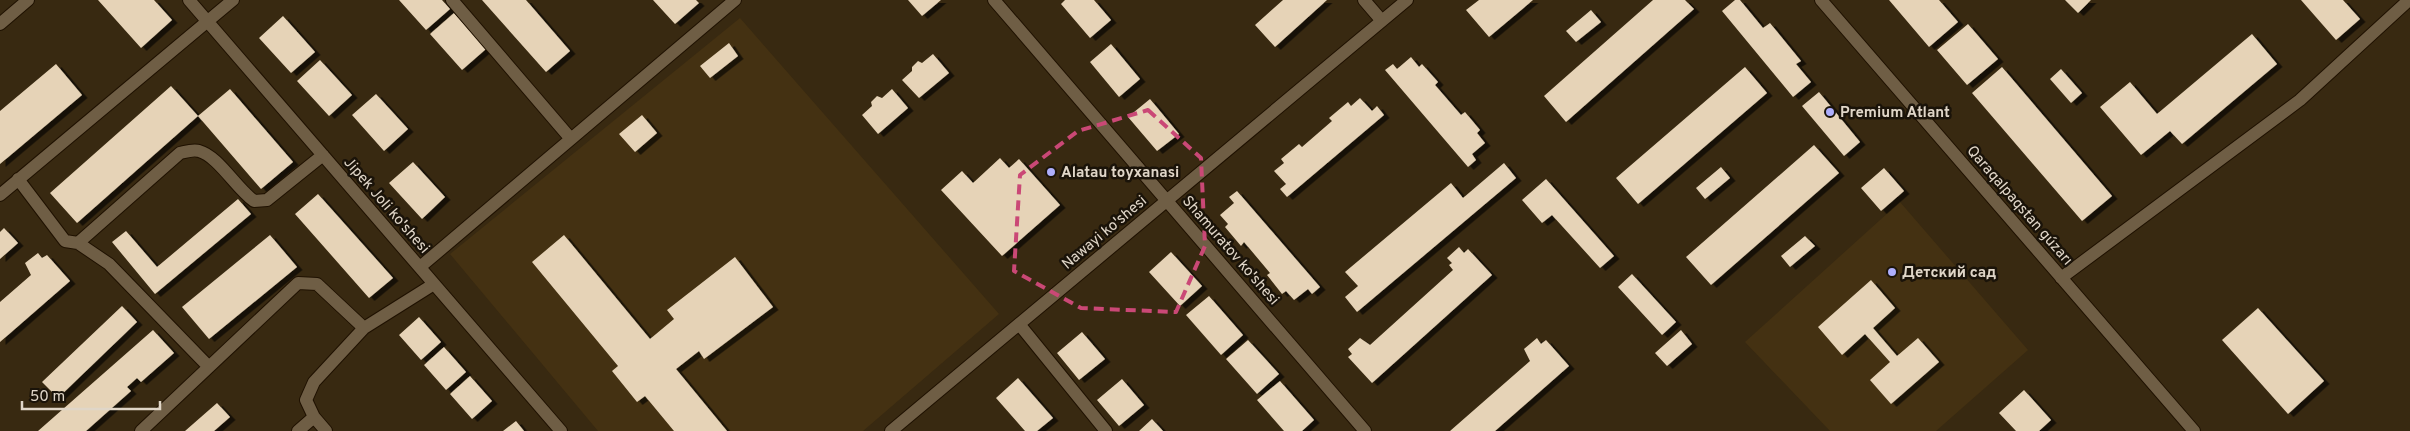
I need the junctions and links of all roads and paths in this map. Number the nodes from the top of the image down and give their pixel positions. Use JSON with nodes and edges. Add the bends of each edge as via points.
{"nodes":[{"id":1,"x":28,"y":0,"type":"edge"},
{"id":2,"x":189,"y":0,"type":"edge"},
{"id":3,"x":233,"y":0,"type":"edge"},
{"id":4,"x":452,"y":0,"type":"edge"},
{"id":5,"x":735,"y":0,"type":"edge"},
{"id":6,"x":994,"y":0,"type":"edge"},
{"id":7,"x":1364,"y":0,"type":"edge"},
{"id":8,"x":1407,"y":0,"type":"edge"},
{"id":9,"x":1821,"y":0,"type":"edge"},
{"id":10,"x":2409,"y":0,"type":"edge"},
{"id":11,"x":1382,"y":21,"type":"junction"},
{"id":12,"x":208,"y":22,"type":"junction"},
{"id":13,"x":0,"y":24,"type":"edge"},
{"id":14,"x":571,"y":139,"type":"junction"},
{"id":15,"x":323,"y":155,"type":"junction"},
{"id":16,"x":18,"y":179,"type":"junction"},
{"id":17,"x":0,"y":195,"type":"edge"},
{"id":18,"x":1167,"y":201,"type":"junction"},
{"id":19,"x":78,"y":243,"type":"junction"},
{"id":20,"x":420,"y":267,"type":"junction"},
{"id":21,"x":2061,"y":278,"type":"junction"},
{"id":22,"x":434,"y":284,"type":"junction"},
{"id":23,"x":1019,"y":324,"type":"junction"},
{"id":24,"x":364,"y":328,"type":"junction"},
{"id":25,"x":209,"y":368,"type":"junction"},
{"id":26,"x":314,"y":417,"type":"junction"},
{"id":27,"x":141,"y":431,"type":"edge"},
{"id":28,"x":298,"y":431,"type":"edge"},
{"id":29,"x":326,"y":431,"type":"edge"},
{"id":30,"x":561,"y":431,"type":"edge"},
{"id":31,"x":891,"y":431,"type":"edge"},
{"id":32,"x":1106,"y":431,"type":"edge"},
{"id":33,"x":1365,"y":431,"type":"edge"},
{"id":34,"x":2194,"y":431,"type":"edge"}],
"edges":[{"from":1,"to":13,"type":"street"},
{"from":2,"to":12,"type":"street","name":"Jipek Joli ko'shesi"},
{"from":3,"to":12,"type":"street"},
{"from":4,"to":14,"type":"street"},
{"from":5,"to":14,"type":"street"},
{"from":6,"to":18,"type":"street","name":"Shamuratov ko'shesi"},
{"from":7,"to":11,"type":"street"},
{"from":8,"to":11,"type":"street","name":"Nawayi ko'shesi"},
{"from":9,"to":21,"type":"street","name":"Qaraqalpaqstan gúzarı"},
{"from":10,"to":21,"type":"street","via":[[2300,100]]},
{"from":11,"to":18,"type":"street","name":"Nawayi ko'shesi"},
{"from":12,"to":15,"type":"street","name":"Jipek Joli ko'shesi"},
{"from":12,"to":16,"type":"street"},
{"from":14,"to":20,"type":"street"},
{"from":15,"to":19,"type":"street","via":[[267,200],[254,201],[210,156],[197,150],[180,153]]},
{"from":15,"to":20,"type":"street","name":"Jipek Joli ko'shesi"},
{"from":16,"to":17,"type":"street"},
{"from":16,"to":19,"type":"street","via":[[65,242]]},
{"from":18,"to":23,"type":"street","name":"Nawayi ko'shesi"},
{"from":18,"to":33,"type":"street","name":"Shamuratov ko'shesi"},
{"from":19,"to":25,"type":"street","via":[[109,264]]},
{"from":20,"to":22,"type":"street","name":"Jipek Joli ko'shesi"},
{"from":21,"to":34,"type":"street","name":"Qaraqalpaqstan gúzarı"},
{"from":22,"to":24,"type":"street"},
{"from":22,"to":30,"type":"street","name":"Jipek Joli ko'shesi"},
{"from":23,"to":31,"type":"street","name":"Nawayi ko'shesi"},
{"from":23,"to":32,"type":"street"},
{"from":24,"to":25,"type":"street","via":[[317,284],[298,283]]},
{"from":24,"to":26,"type":"street","via":[[314,382],[306,400]]},
{"from":25,"to":27,"type":"street"},
{"from":26,"to":28,"type":"street"},
{"from":26,"to":29,"type":"street"}]}
